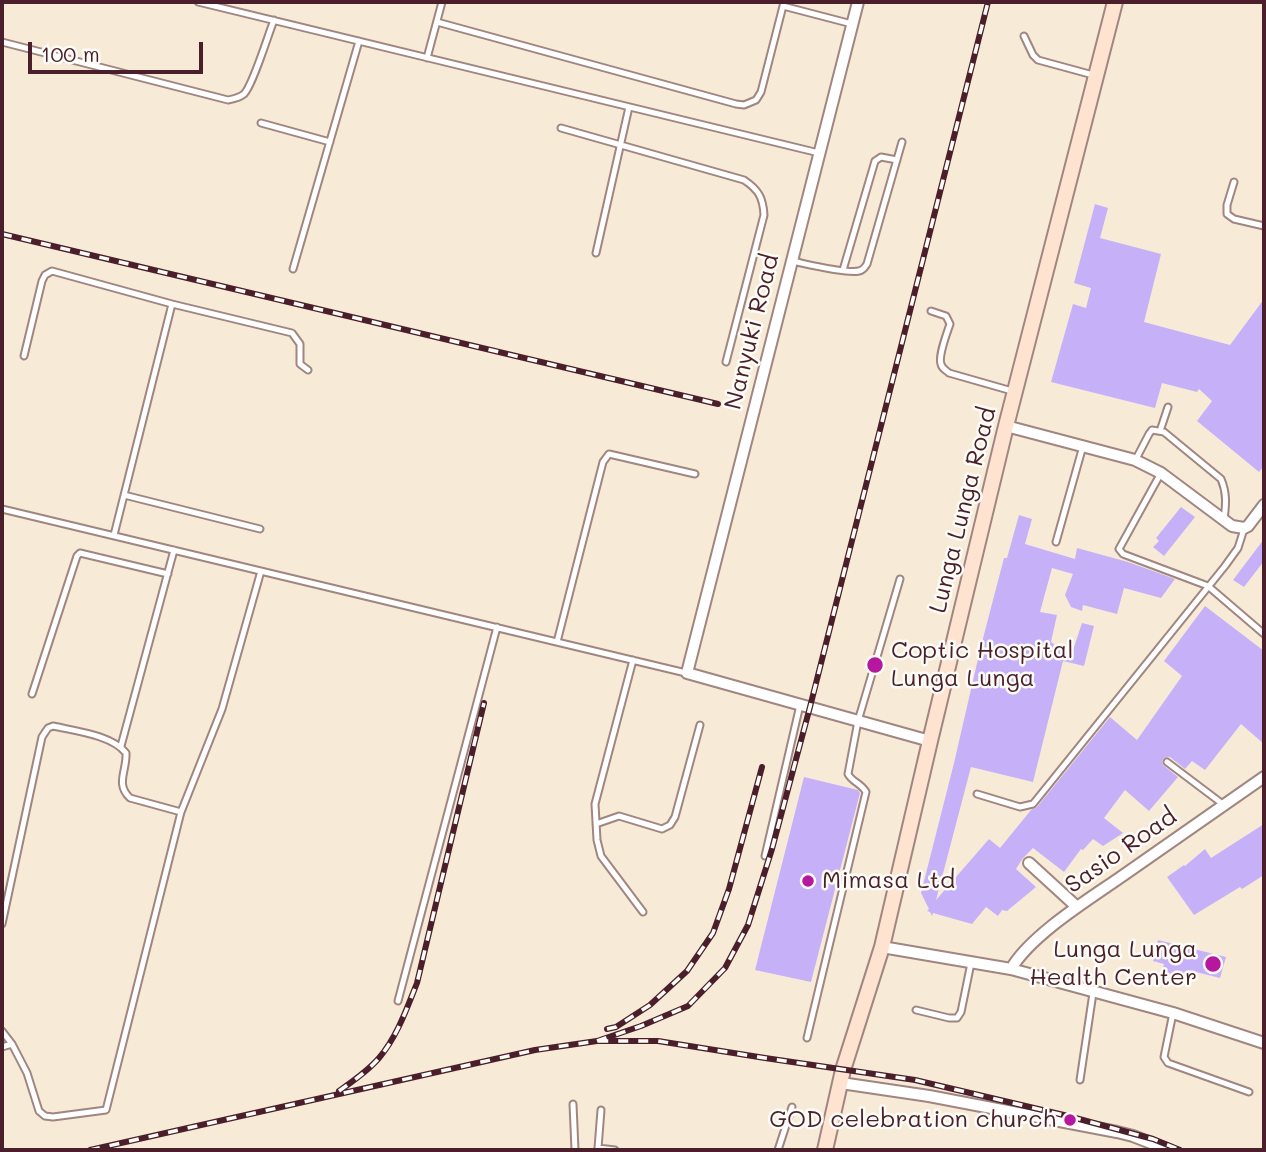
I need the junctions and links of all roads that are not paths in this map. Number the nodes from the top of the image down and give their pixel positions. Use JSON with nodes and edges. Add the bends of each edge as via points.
{"nodes":[{"id":1,"x":198,"y":2,"type":"edge"},
{"id":2,"x":442,"y":2,"type":"edge"},
{"id":3,"x":858,"y":2,"type":"edge"},
{"id":4,"x":1115,"y":2,"type":"edge"},
{"id":5,"x":784,"y":4,"type":"edge"},
{"id":6,"x":274,"y":20,"type":"junction"},
{"id":7,"x":437,"y":22,"type":"junction"},
{"id":8,"x":852,"y":24,"type":"junction"},
{"id":9,"x":1024,"y":36,"type":"dead end"},
{"id":10,"x":359,"y":41,"type":"junction"},
{"id":11,"x":2,"y":42,"type":"edge"},
{"id":12,"x":427,"y":58,"type":"junction"},
{"id":13,"x":1096,"y":76,"type":"junction"},
{"id":14,"x":629,"y":107,"type":"junction"},
{"id":15,"x":261,"y":123,"type":"dead end"},
{"id":16,"x":561,"y":128,"type":"dead end"},
{"id":17,"x":330,"y":142,"type":"junction"},
{"id":18,"x":902,"y":142,"type":"dead end"},
{"id":19,"x":621,"y":145,"type":"junction"},
{"id":20,"x":819,"y":153,"type":"junction"},
{"id":21,"x":897,"y":160,"type":"junction"},
{"id":22,"x":1234,"y":182,"type":"dead end"},
{"id":23,"x":1264,"y":226,"type":"edge"},
{"id":24,"x":596,"y":253,"type":"dead end"},
{"id":25,"x":792,"y":261,"type":"junction"},
{"id":26,"x":293,"y":269,"type":"dead end"},
{"id":27,"x":843,"y":270,"type":"junction"},
{"id":28,"x":172,"y":304,"type":"junction"},
{"id":29,"x":931,"y":310,"type":"dead end"},
{"id":30,"x":24,"y":356,"type":"dead end"},
{"id":31,"x":726,"y":362,"type":"dead end"},
{"id":32,"x":308,"y":370,"type":"dead end"},
{"id":33,"x":1015,"y":391,"type":"junction"},
{"id":34,"x":1168,"y":407,"type":"dead end"},
{"id":35,"x":1006,"y":426,"type":"junction"},
{"id":36,"x":1160,"y":431,"type":"junction"},
{"id":37,"x":1083,"y":446,"type":"junction"},
{"id":38,"x":1135,"y":460,"type":"junction"},
{"id":39,"x":1161,"y":472,"type":"junction"},
{"id":40,"x":695,"y":474,"type":"dead end"},
{"id":41,"x":124,"y":495,"type":"junction"},
{"id":42,"x":1264,"y":505,"type":"edge"},
{"id":43,"x":2,"y":509,"type":"edge"},
{"id":44,"x":1224,"y":520,"type":"junction"},
{"id":45,"x":260,"y":528,"type":"dead end"},
{"id":46,"x":1244,"y":528,"type":"junction"},
{"id":47,"x":114,"y":535,"type":"junction"},
{"id":48,"x":1056,"y":542,"type":"dead end"},
{"id":49,"x":174,"y":550,"type":"junction"},
{"id":50,"x":261,"y":571,"type":"junction"},
{"id":51,"x":168,"y":574,"type":"junction"},
{"id":52,"x":900,"y":579,"type":"dead end"},
{"id":53,"x":1208,"y":586,"type":"junction"},
{"id":54,"x":497,"y":627,"type":"junction"},
{"id":55,"x":1264,"y":634,"type":"edge"},
{"id":56,"x":557,"y":642,"type":"junction"},
{"id":57,"x":633,"y":660,"type":"junction"},
{"id":58,"x":687,"y":673,"type":"junction"},
{"id":59,"x":32,"y":694,"type":"dead end"},
{"id":60,"x":800,"y":705,"type":"junction"},
{"id":61,"x":858,"y":721,"type":"junction"},
{"id":62,"x":700,"y":725,"type":"dead end"},
{"id":63,"x":930,"y":741,"type":"junction"},
{"id":64,"x":121,"y":747,"type":"junction"},
{"id":65,"x":1167,"y":762,"type":"dead end"},
{"id":66,"x":1264,"y":777,"type":"edge"},
{"id":67,"x":977,"y":794,"type":"dead end"},
{"id":68,"x":1223,"y":805,"type":"junction"},
{"id":69,"x":181,"y":812,"type":"junction"},
{"id":70,"x":596,"y":824,"type":"junction"},
{"id":71,"x":765,"y":856,"type":"dead end"},
{"id":72,"x":1029,"y":863,"type":"dead end"},
{"id":73,"x":1077,"y":907,"type":"junction"},
{"id":74,"x":643,"y":912,"type":"dead end"},
{"id":75,"x":2,"y":924,"type":"edge"},
{"id":76,"x":882,"y":947,"type":"junction"},
{"id":77,"x":971,"y":963,"type":"junction"},
{"id":78,"x":1011,"y":969,"type":"junction"},
{"id":79,"x":1093,"y":993,"type":"junction"},
{"id":80,"x":398,"y":1001,"type":"dead end"},
{"id":81,"x":916,"y":1010,"type":"dead end"},
{"id":82,"x":1173,"y":1013,"type":"junction"},
{"id":83,"x":2,"y":1031,"type":"edge"},
{"id":84,"x":807,"y":1038,"type":"dead end"},
{"id":85,"x":1264,"y":1043,"type":"edge"},
{"id":86,"x":12,"y":1044,"type":"junction"},
{"id":87,"x":2,"y":1047,"type":"edge"},
{"id":88,"x":1080,"y":1080,"type":"dead end"},
{"id":89,"x":841,"y":1083,"type":"junction"},
{"id":90,"x":1249,"y":1092,"type":"dead end"},
{"id":91,"x":573,"y":1104,"type":"dead end"},
{"id":92,"x":792,"y":1107,"type":"dead end"},
{"id":93,"x":601,"y":1110,"type":"dead end"},
{"id":94,"x":598,"y":1149,"type":"edge"},
{"id":95,"x":575,"y":1150,"type":"edge"},
{"id":96,"x":615,"y":1150,"type":"edge"},
{"id":97,"x":778,"y":1150,"type":"edge"},
{"id":98,"x":825,"y":1150,"type":"edge"},
{"id":99,"x":1169,"y":1150,"type":"edge"}],
"edges":[{"from":1,"to":6,"type":"lane"},
{"from":2,"to":7,"type":"lane"},
{"from":3,"to":8,"type":"street","name":"Nanyuki Road"},
{"from":4,"to":13,"type":"main road","name":"Lunga Lunga Road"},
{"from":5,"to":7,"type":"lane","via":[[761,92],[757,100],[744,105]]},
{"from":5,"to":8,"type":"lane"},
{"from":6,"to":10,"type":"lane"},
{"from":6,"to":11,"type":"lane","via":[[250,84],[244,94],[228,100]]},
{"from":7,"to":12,"type":"lane"},
{"from":8,"to":20,"type":"street","name":"Nanyuki Road"},
{"from":9,"to":13,"type":"lane","via":[[1038,60]]},
{"from":10,"to":12,"type":"lane"},
{"from":10,"to":17,"type":"lane"},
{"from":12,"to":14,"type":"lane"},
{"from":13,"to":33,"type":"main road","name":"Lunga Lunga Road"},
{"from":14,"to":19,"type":"lane"},
{"from":14,"to":20,"type":"lane"},
{"from":15,"to":17,"type":"lane"},
{"from":16,"to":19,"type":"lane"},
{"from":17,"to":26,"type":"lane"},
{"from":18,"to":21,"type":"lane"},
{"from":19,"to":24,"type":"lane"},
{"from":19,"to":31,"type":"lane","via":[[756,187],[764,215]]},
{"from":20,"to":25,"type":"street","name":"Nanyuki Road"},
{"from":21,"to":27,"type":"lane","via":[[867,264],[857,272]]},
{"from":21,"to":27,"type":"lane","via":[[881,157],[874,161]]},
{"from":22,"to":23,"type":"lane","via":[[1227,214]]},
{"from":25,"to":27,"type":"lane"},
{"from":25,"to":58,"type":"street","name":"Nanyuki Road"},
{"from":28,"to":30,"type":"lane","via":[[52,271],[42,281]]},
{"from":28,"to":32,"type":"lane","via":[[292,333],[300,344],[300,364]]},
{"from":28,"to":41,"type":"lane"},
{"from":29,"to":33,"type":"lane","via":[[946,316],[950,324],[942,354],[944,369]]},
{"from":33,"to":35,"type":"main road","name":"Lunga Lunga Road"},
{"from":34,"to":36,"type":"lane"},
{"from":35,"to":37,"type":"street"},
{"from":35,"to":63,"type":"main road","name":"Lunga Lunga Road"},
{"from":36,"to":38,"type":"lane","via":[[1152,430]]},
{"from":36,"to":44,"type":"lane","via":[[1221,479],[1227,500]]},
{"from":37,"to":38,"type":"street"},
{"from":37,"to":48,"type":"lane"},
{"from":38,"to":39,"type":"street"},
{"from":39,"to":44,"type":"street"},
{"from":39,"to":53,"type":"lane","via":[[1119,549]]},
{"from":40,"to":56,"type":"lane","via":[[610,454],[603,462]]},
{"from":41,"to":45,"type":"lane"},
{"from":41,"to":47,"type":"lane"},
{"from":42,"to":46,"type":"street"},
{"from":43,"to":47,"type":"lane"},
{"from":44,"to":46,"type":"street"},
{"from":46,"to":53,"type":"lane","via":[[1238,548]]},
{"from":47,"to":49,"type":"lane"},
{"from":49,"to":50,"type":"lane"},
{"from":49,"to":51,"type":"lane"},
{"from":50,"to":54,"type":"lane"},
{"from":50,"to":69,"type":"lane","via":[[222,709]]},
{"from":51,"to":59,"type":"lane","via":[[80,553]]},
{"from":51,"to":64,"type":"lane"},
{"from":52,"to":61,"type":"lane"},
{"from":53,"to":55,"type":"lane"},
{"from":53,"to":67,"type":"lane","via":[[1033,804],[1020,807]]},
{"from":54,"to":56,"type":"lane"},
{"from":54,"to":80,"type":"lane"},
{"from":56,"to":57,"type":"lane"},
{"from":57,"to":58,"type":"lane"},
{"from":57,"to":70,"type":"lane","via":[[595,804]]},
{"from":58,"to":60,"type":"street"},
{"from":60,"to":61,"type":"street"},
{"from":60,"to":71,"type":"lane"},
{"from":61,"to":63,"type":"street"},
{"from":61,"to":84,"type":"lane","via":[[848,774],[866,792]]},
{"from":62,"to":70,"type":"lane","via":[[670,825],[662,829],[619,816]]},
{"from":63,"to":76,"type":"main road","name":"Lunga Lunga Road"},
{"from":64,"to":69,"type":"lane","via":[[127,753],[122,783],[126,794]]},
{"from":64,"to":75,"type":"lane","via":[[48,727],[42,737]]},
{"from":65,"to":68,"type":"lane"},
{"from":66,"to":68,"type":"street","name":"Sasio Road"},
{"from":68,"to":73,"type":"street","name":"Sasio Road"},
{"from":69,"to":86,"type":"lane","via":[[106,1110],[53,1117],[39,1111]]},
{"from":70,"to":74,"type":"lane","via":[[601,856]]},
{"from":72,"to":73,"type":"street"},
{"from":73,"to":78,"type":"street","name":"Sasio Road","via":[[1032,943]]},
{"from":76,"to":77,"type":"street"},
{"from":76,"to":89,"type":"main road","name":"Lunga Lunga Road"},
{"from":77,"to":78,"type":"street"},
{"from":77,"to":81,"type":"lane","via":[[957,1018]]},
{"from":78,"to":79,"type":"street"},
{"from":79,"to":82,"type":"street"},
{"from":79,"to":88,"type":"lane"},
{"from":82,"to":85,"type":"street"},
{"from":82,"to":90,"type":"lane","via":[[1164,1057],[1168,1063]]},
{"from":83,"to":86,"type":"lane"},
{"from":86,"to":87,"type":"lane"},
{"from":89,"to":98,"type":"main road","name":"Lunga Lunga Road"},
{"from":89,"to":99,"type":"street","via":[[1117,1132]]},
{"from":91,"to":95,"type":"lane"},
{"from":92,"to":97,"type":"lane"},
{"from":93,"to":94,"type":"lane"},
{"from":94,"to":96,"type":"lane"}]}
